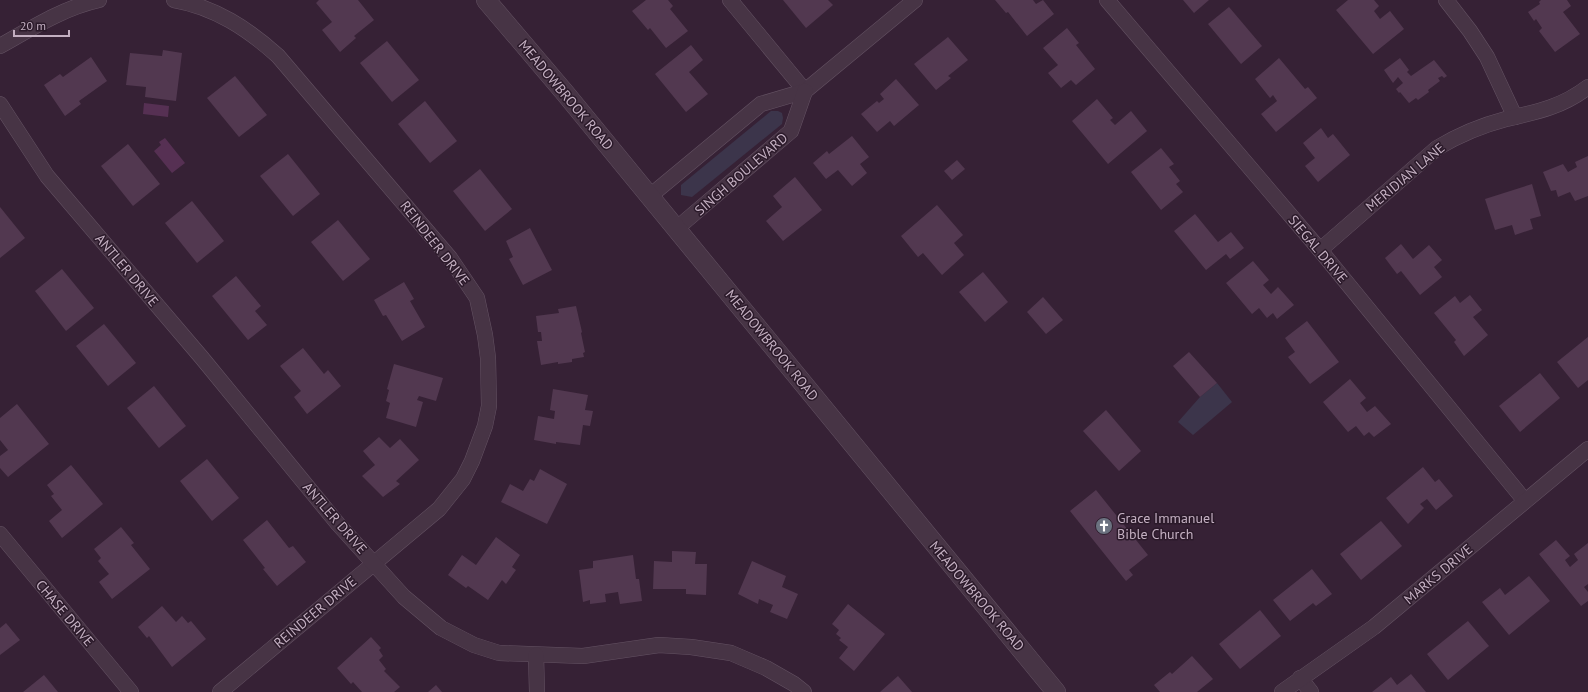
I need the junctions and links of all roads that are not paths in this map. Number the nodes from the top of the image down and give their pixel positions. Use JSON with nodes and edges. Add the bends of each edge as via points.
{"nodes":[{"id":1,"x":99,"y":0,"type":"edge"},
{"id":2,"x":174,"y":0,"type":"edge"},
{"id":3,"x":486,"y":0,"type":"edge"},
{"id":4,"x":730,"y":0,"type":"edge"},
{"id":5,"x":914,"y":0,"type":"edge"},
{"id":6,"x":1107,"y":0,"type":"edge"},
{"id":7,"x":1446,"y":0,"type":"edge"},
{"id":8,"x":0,"y":46,"type":"edge"},
{"id":9,"x":1588,"y":87,"type":"edge"},
{"id":10,"x":805,"y":91,"type":"junction"},
{"id":11,"x":0,"y":104,"type":"edge"},
{"id":12,"x":1515,"y":117,"type":"junction"},
{"id":13,"x":650,"y":196,"type":"junction"},
{"id":14,"x":676,"y":229,"type":"junction"},
{"id":15,"x":1320,"y":250,"type":"junction"},
{"id":16,"x":1588,"y":449,"type":"edge"},
{"id":17,"x":1525,"y":501,"type":"junction"},
{"id":18,"x":0,"y":534,"type":"edge"},
{"id":19,"x":373,"y":563,"type":"junction"},
{"id":20,"x":536,"y":655,"type":"junction"},
{"id":21,"x":1300,"y":678,"type":"junction"},
{"id":22,"x":131,"y":692,"type":"edge"},
{"id":23,"x":220,"y":692,"type":"edge"},
{"id":24,"x":537,"y":692,"type":"edge"},
{"id":25,"x":804,"y":692,"type":"edge"},
{"id":26,"x":1056,"y":692,"type":"edge"},
{"id":27,"x":1282,"y":692,"type":"edge"},
{"id":28,"x":1311,"y":692,"type":"edge"}],
"edges":[{"from":1,"to":8,"type":"street","via":[[71,8]]},
{"from":2,"to":19,"type":"street","name":"REINDEER DRIVE","via":[[207,9],[231,20],[278,56],[450,258],[477,298],[486,335],[489,406],[485,426],[472,461],[463,480],[439,509]]},
{"from":3,"to":13,"type":"street","name":"MEADOWBROOK ROAD"},
{"from":4,"to":10,"type":"street"},
{"from":5,"to":10,"type":"street"},
{"from":6,"to":15,"type":"street","name":"SIEGAL DRIVE"},
{"from":7,"to":12,"type":"street","via":[[1488,57]]},
{"from":9,"to":12,"type":"street","name":"MERIDIAN LANE","via":[[1574,97],[1539,112]]},
{"from":10,"to":13,"type":"street","via":[[761,104]]},
{"from":10,"to":14,"type":"street","name":"SINGH BOULEVARD","via":[[791,131]]},
{"from":11,"to":19,"type":"street","name":"ANTLER DRIVE","via":[[47,176]]},
{"from":12,"to":15,"type":"street","name":"MERIDIAN LANE","via":[[1453,138],[1437,148]]},
{"from":13,"to":14,"type":"street","name":"MEADOWBROOK ROAD"},
{"from":14,"to":26,"type":"street","name":"MEADOWBROOK ROAD"},
{"from":15,"to":17,"type":"street","name":"SIEGAL DRIVE"},
{"from":16,"to":17,"type":"street","name":"MARKS DRIVE"},
{"from":17,"to":21,"type":"street","name":"MARKS DRIVE","via":[[1374,627]]},
{"from":18,"to":22,"type":"street","name":"CHASE DRIVE"},
{"from":19,"to":20,"type":"street","name":"ANTLER DRIVE","via":[[404,597],[441,628],[474,645],[499,653]]},
{"from":19,"to":23,"type":"street","name":"REINDEER DRIVE"},
{"from":20,"to":24,"type":"street"},
{"from":20,"to":25,"type":"street","name":"ANTLER DRIVE","via":[[583,656],[659,645],[691,647],[742,657],[780,675]]},
{"from":21,"to":27,"type":"street","name":"MARKS DRIVE"},
{"from":21,"to":28,"type":"street"}]}
